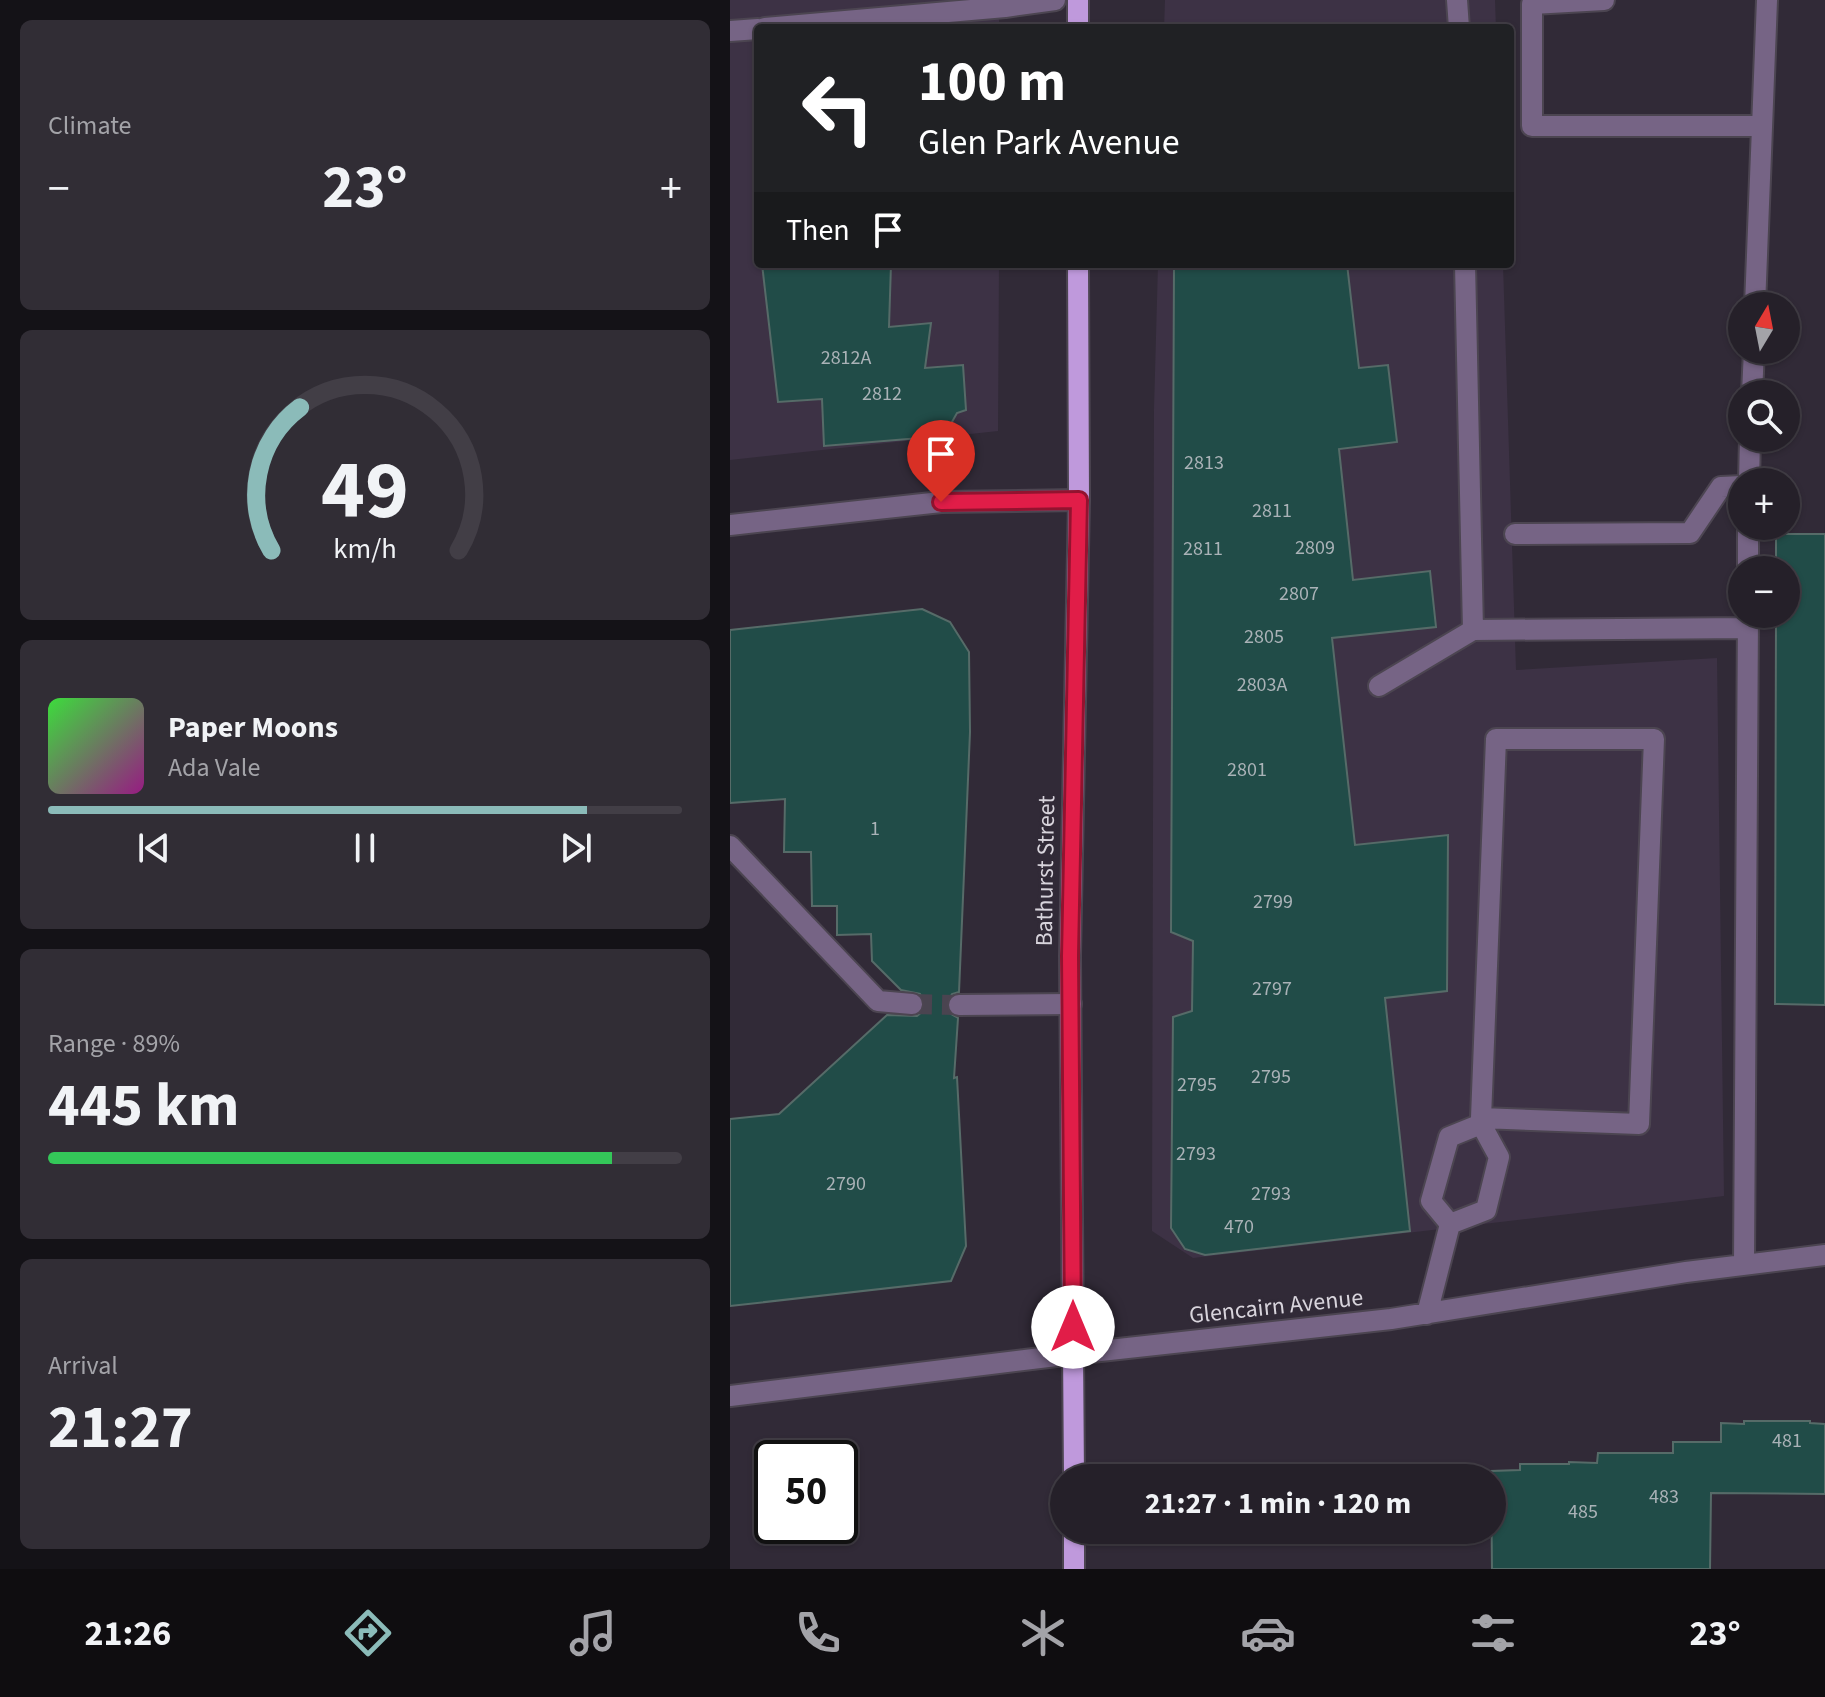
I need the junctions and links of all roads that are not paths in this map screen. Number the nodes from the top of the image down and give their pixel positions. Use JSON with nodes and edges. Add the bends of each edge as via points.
{"nodes":[{"id":1,"x":1055,"y":0,"type":"edge"},
{"id":2,"x":1078,"y":0,"type":"edge"},
{"id":3,"x":1457,"y":0,"type":"edge"},
{"id":4,"x":1604,"y":0,"type":"edge"},
{"id":5,"x":1767,"y":0,"type":"edge"},
{"id":6,"x":811,"y":24,"type":"edge"},
{"id":7,"x":1078,"y":24,"type":"edge"},
{"id":8,"x":1459,"y":24,"type":"edge"},
{"id":9,"x":754,"y":29,"type":"edge"},
{"id":10,"x":730,"y":31,"type":"edge"},
{"id":11,"x":1762,"y":126,"type":"junction"},
{"id":12,"x":1078,"y":268,"type":"edge"},
{"id":13,"x":1465,"y":268,"type":"edge"},
{"id":14,"x":1756,"y":292,"type":"edge"},
{"id":15,"x":1728,"y":487,"type":"edge"},
{"id":16,"x":1079,"y":500,"type":"junction"},
{"id":17,"x":730,"y":525,"type":"edge"},
{"id":18,"x":1515,"y":534,"type":"dead end"},
{"id":19,"x":1728,"y":622,"type":"edge"},
{"id":20,"x":1748,"y":628,"type":"edge"},
{"id":21,"x":1473,"y":630,"type":"junction"},
{"id":22,"x":1379,"y":686,"type":"dead end"},
{"id":23,"x":730,"y":846,"type":"edge"},
{"id":24,"x":912,"y":1004,"type":"tunnel mouth"},
{"id":25,"x":1071,"y":1004,"type":"junction"},
{"id":26,"x":959,"y":1005,"type":"tunnel mouth"},
{"id":27,"x":1481,"y":1121,"type":"junction"},
{"id":28,"x":1450,"y":1224,"type":"junction"},
{"id":29,"x":1825,"y":1255,"type":"edge"},
{"id":30,"x":1744,"y":1264,"type":"junction"},
{"id":31,"x":1427,"y":1314,"type":"junction"},
{"id":32,"x":1073,"y":1354,"type":"junction"},
{"id":33,"x":730,"y":1396,"type":"edge"},
{"id":34,"x":1074,"y":1464,"type":"edge"},
{"id":35,"x":1074,"y":1544,"type":"edge"},
{"id":36,"x":1074,"y":1569,"type":"edge"}],
"edges":[{"from":1,"to":6,"type":"street"},
{"from":2,"to":7,"type":"main road"},
{"from":3,"to":8,"type":"street"},
{"from":4,"to":11,"type":"street","via":[[1532,4],[1532,126]]},
{"from":5,"to":11,"type":"street"},
{"from":9,"to":10,"type":"street"},
{"from":11,"to":14,"type":"street"},
{"from":12,"to":16,"type":"main road","name":"Bathurst Street"},
{"from":13,"to":21,"type":"street"},
{"from":15,"to":18,"type":"street","via":[[1721,487],[1690,533]]},
{"from":16,"to":17,"type":"street","via":[[941,502]]},
{"from":16,"to":25,"type":"main road","name":"Bathurst Street"},
{"from":19,"to":21,"type":"street"},
{"from":20,"to":30,"type":"street"},
{"from":21,"to":22,"type":"street"},
{"from":23,"to":24,"type":"street","via":[[878,1001]]},
{"from":25,"to":26,"type":"street"},
{"from":25,"to":32,"type":"main road","name":"Bathurst Street"},
{"from":27,"to":27,"type":"street","via":[[1496,739],[1654,739],[1639,1124]]},
{"from":27,"to":28,"type":"street","via":[[1449,1137],[1431,1201]]},
{"from":27,"to":28,"type":"street","via":[[1499,1157],[1486,1210]]},
{"from":28,"to":31,"type":"street"},
{"from":29,"to":30,"type":"street","name":"Glencairn Avenue"},
{"from":30,"to":31,"type":"street","name":"Glencairn Avenue"},
{"from":31,"to":32,"type":"street","name":"Glencairn Avenue"},
{"from":32,"to":33,"type":"street","name":"Glencairn Avenue"},
{"from":32,"to":34,"type":"main road","name":"Bathurst Street"},
{"from":35,"to":36,"type":"main road"}]}
